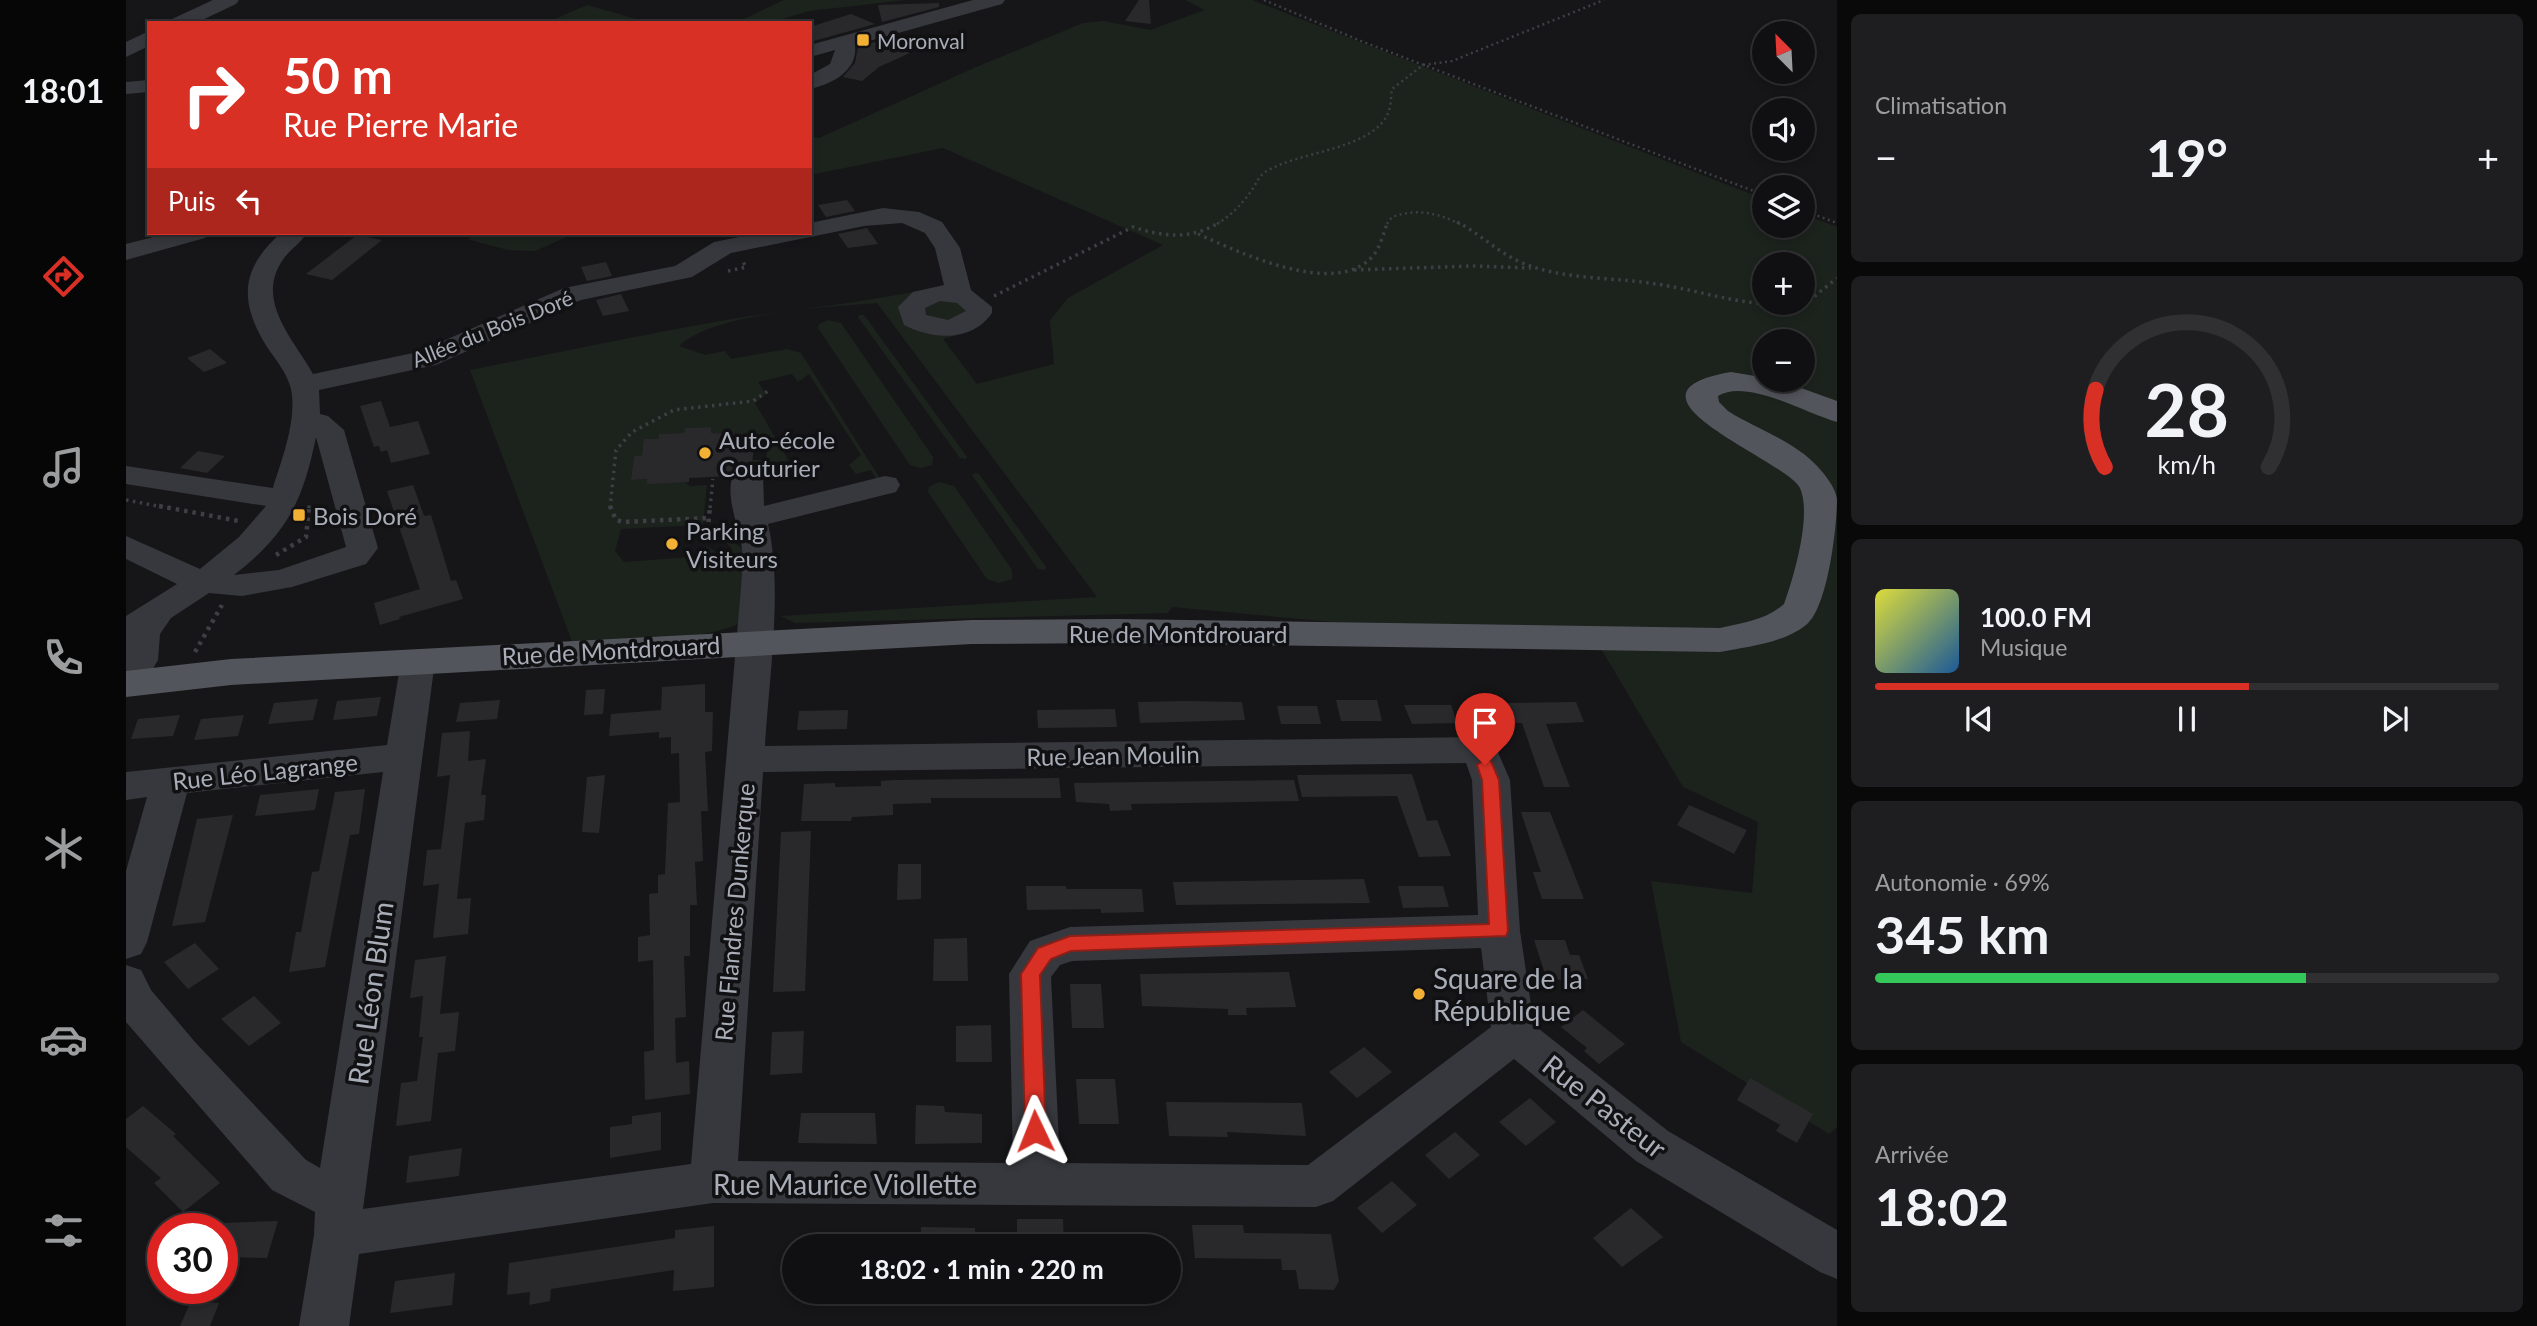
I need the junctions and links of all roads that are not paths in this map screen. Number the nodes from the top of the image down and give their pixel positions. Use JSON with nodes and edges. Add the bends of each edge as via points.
{"nodes":[{"id":1,"x":229,"y":0,"type":"edge"},
{"id":2,"x":995,"y":0,"type":"edge"},
{"id":3,"x":183,"y":21,"type":"edge"},
{"id":4,"x":147,"y":38,"type":"edge"},
{"id":5,"x":844,"y":41,"type":"junction"},
{"id":6,"x":812,"y":50,"type":"edge"},
{"id":7,"x":126,"y":51,"type":"edge"},
{"id":8,"x":812,"y":82,"type":"edge"},
{"id":9,"x":147,"y":86,"type":"edge"},
{"id":10,"x":126,"y":88,"type":"edge"},
{"id":11,"x":812,"y":230,"type":"edge"},
{"id":12,"x":189,"y":235,"type":"edge"},
{"id":13,"x":293,"y":235,"type":"edge"},
{"id":14,"x":786,"y":235,"type":"edge"},
{"id":15,"x":126,"y":252,"type":"edge"},
{"id":16,"x":967,"y":298,"type":"road end"},
{"id":17,"x":304,"y":385,"type":"junction"},
{"id":18,"x":1837,"y":412,"type":"edge"},
{"id":19,"x":304,"y":422,"type":"junction"},
{"id":20,"x":748,"y":474,"type":"dead end"},
{"id":21,"x":126,"y":475,"type":"edge"},
{"id":22,"x":885,"y":485,"type":"dead end"},
{"id":23,"x":285,"y":499,"type":"junction"},
{"id":24,"x":751,"y":519,"type":"junction"},
{"id":25,"x":126,"y":546,"type":"edge"},
{"id":26,"x":215,"y":590,"type":"junction"},
{"id":27,"x":158,"y":612,"type":"junction"},
{"id":28,"x":126,"y":631,"type":"edge"},
{"id":29,"x":753,"y":642,"type":"junction"},
{"id":30,"x":418,"y":661,"type":"junction"},
{"id":31,"x":126,"y":684,"type":"edge"},
{"id":32,"x":404,"y":757,"type":"junction"},
{"id":33,"x":747,"y":759,"type":"junction"},
{"id":34,"x":171,"y":781,"type":"junction"},
{"id":35,"x":126,"y":786,"type":"edge"},
{"id":36,"x":1499,"y":931,"type":"junction"},
{"id":37,"x":126,"y":942,"type":"edge"},
{"id":38,"x":126,"y":982,"type":"edge"},
{"id":39,"x":1514,"y":1034,"type":"junction"},
{"id":40,"x":713,"y":1182,"type":"junction"},
{"id":41,"x":1037,"y":1184,"type":"junction"},
{"id":42,"x":339,"y":1218,"type":"junction"},
{"id":43,"x":1837,"y":1256,"type":"edge"},
{"id":44,"x":324,"y":1326,"type":"edge"}],
"edges":[{"from":1,"to":3,"type":"street"},
{"from":2,"to":5,"type":"street"},
{"from":4,"to":7,"type":"street"},
{"from":5,"to":6,"type":"street"},
{"from":5,"to":8,"type":"street","via":[[844,62]]},
{"from":9,"to":10,"type":"street"},
{"from":11,"to":16,"type":"street","via":[[893,215],[914,216],[945,242]]},
{"from":12,"to":15,"type":"street"},
{"from":13,"to":17,"type":"street","via":[[266,261],[258,289],[269,326]]},
{"from":14,"to":17,"type":"street","name":"Allée du Bois Doré","via":[[723,247],[683,272],[573,294],[426,359]]},
{"from":17,"to":19,"type":"street"},
{"from":18,"to":29,"type":"main road","name":"Rue de Montdrouard","via":[[1743,382],[1714,384],[1702,392],[1703,405],[1714,417],[1802,471],[1823,507],[1802,608],[1788,621],[1720,640],[1104,631]]},
{"from":19,"to":23,"type":"street"},
{"from":19,"to":26,"type":"street","via":[[318,422],[329,430],[362,548],[355,557],[279,580]]},
{"from":20,"to":24,"type":"street","name":"Rue Flandres Dunkerque"},
{"from":21,"to":23,"type":"street"},
{"from":22,"to":24,"type":"street"},
{"from":23,"to":26,"type":"street"},
{"from":24,"to":29,"type":"street","name":"Rue Flandres Dunkerque","via":[[759,556]]},
{"from":25,"to":26,"type":"street"},
{"from":26,"to":27,"type":"street"},
{"from":27,"to":28,"type":"street"},
{"from":27,"to":31,"type":"street","via":[[143,632],[141,660]]},
{"from":29,"to":30,"type":"main road","name":"Rue de Montdrouard"},
{"from":29,"to":33,"type":"street","name":"Rue Flandres Dunkerque"},
{"from":30,"to":31,"type":"main road","name":"Rue de Montdrouard","via":[[231,672]]},
{"from":30,"to":32,"type":"street","name":"Rue Léon Blum"},
{"from":32,"to":34,"type":"street","name":"Rue Léo Lagrange"},
{"from":32,"to":42,"type":"street","name":"Rue Léon Blum"},
{"from":33,"to":36,"type":"street","name":"Rue Jean Moulin","via":[[1480,750],[1491,780]]},
{"from":33,"to":40,"type":"street","name":"Rue Flandres Dunkerque"},
{"from":34,"to":35,"type":"street","name":"Rue Léo Lagrange"},
{"from":34,"to":37,"type":"street"},
{"from":36,"to":39,"type":"street"},
{"from":36,"to":41,"type":"street","via":[[1070,944],[1045,953],[1030,974]]},
{"from":38,"to":42,"type":"street","via":[[134,1000],[178,1055],[289,1175]]},
{"from":39,"to":41,"type":"street","name":"Rue Maurice Viollette","via":[[1316,1186]]},
{"from":39,"to":43,"type":"street","name":"Rue Pasteur","via":[[1652,1146]]},
{"from":40,"to":41,"type":"street","name":"Rue Maurice Viollette"},
{"from":40,"to":42,"type":"street","name":"Rue Maurice Viollette"},
{"from":42,"to":44,"type":"street","name":"Rue Léon Blum"}]}
